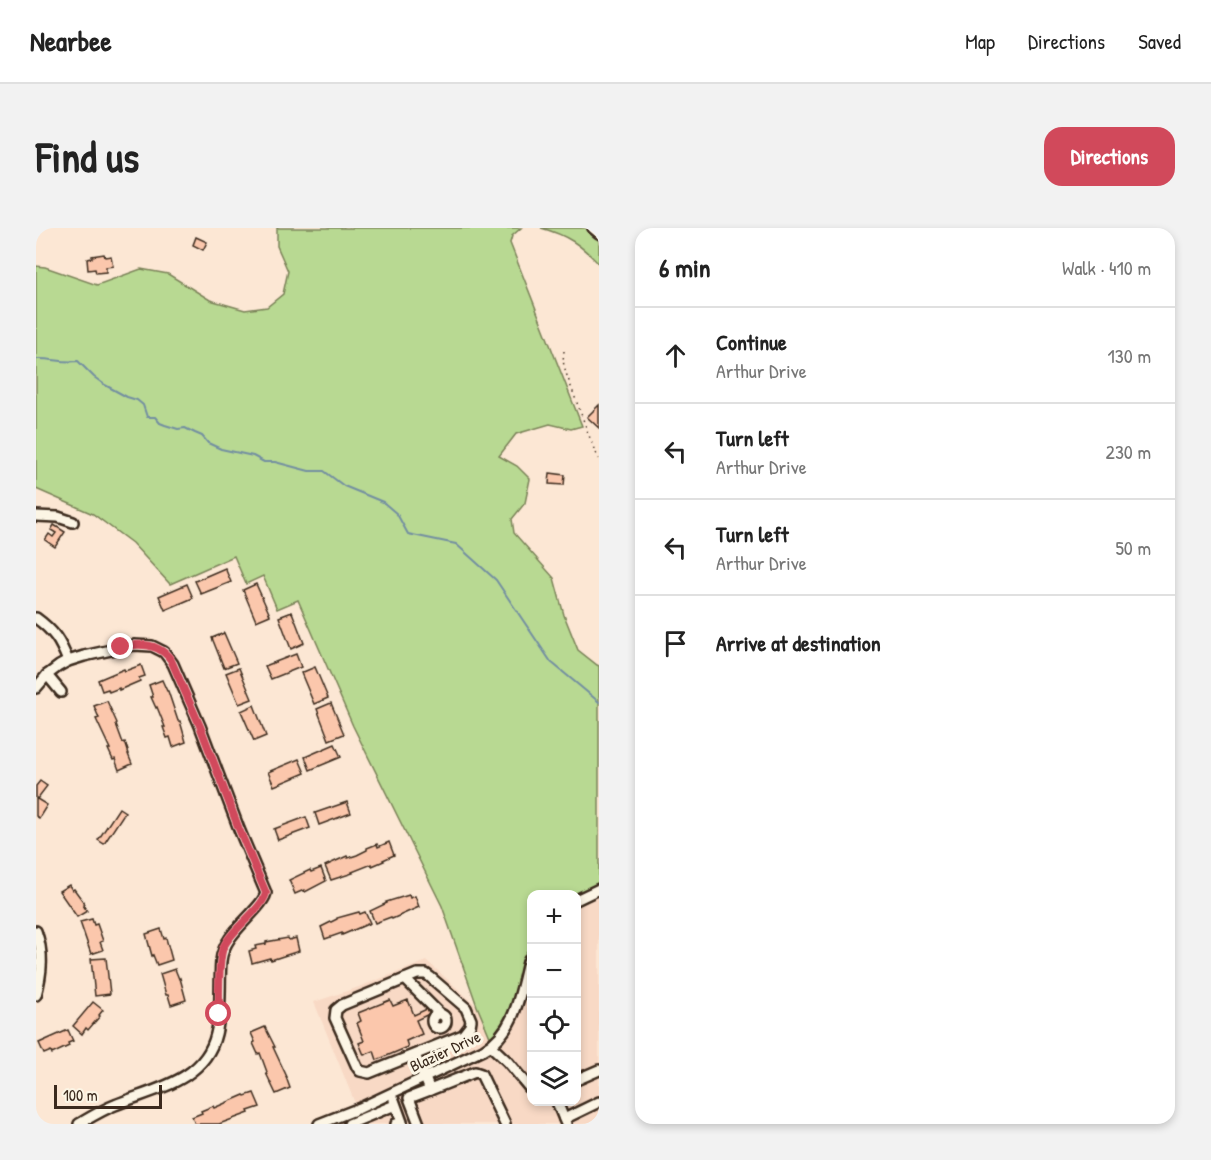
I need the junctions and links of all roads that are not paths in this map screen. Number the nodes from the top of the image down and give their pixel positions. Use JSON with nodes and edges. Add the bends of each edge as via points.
{"nodes":[{"id":1,"x":593,"y":228,"type":"edge"},
{"id":2,"x":599,"y":233,"type":"edge"},
{"id":3,"x":36,"y":516,"type":"edge"},
{"id":4,"x":73,"y":522,"type":"dead end"},
{"id":5,"x":36,"y":618,"type":"edge"},
{"id":6,"x":68,"y":661,"type":"junction"},
{"id":7,"x":47,"y":675,"type":"junction"},
{"id":8,"x":36,"y":688,"type":"edge"},
{"id":9,"x":61,"y":692,"type":"dead end"},
{"id":10,"x":599,"y":889,"type":"edge"},
{"id":11,"x":581,"y":898,"type":"edge"},
{"id":12,"x":36,"y":931,"type":"edge"},
{"id":13,"x":527,"y":966,"type":"edge"},
{"id":14,"x":405,"y":979,"type":"junction"},
{"id":15,"x":36,"y":995,"type":"edge"},
{"id":16,"x":462,"y":1003,"type":"junction"},
{"id":17,"x":491,"y":1046,"type":"junction"},
{"id":18,"x":415,"y":1055,"type":"junction"},
{"id":19,"x":599,"y":1070,"type":"edge"},
{"id":20,"x":425,"y":1077,"type":"junction"},
{"id":21,"x":581,"y":1078,"type":"edge"},
{"id":22,"x":527,"y":1086,"type":"edge"},
{"id":23,"x":430,"y":1090,"type":"junction"},
{"id":24,"x":391,"y":1092,"type":"junction"},
{"id":25,"x":599,"y":1102,"type":"edge"},
{"id":26,"x":395,"y":1105,"type":"junction"},
{"id":27,"x":558,"y":1106,"type":"edge"},
{"id":28,"x":565,"y":1121,"type":"edge"},
{"id":29,"x":79,"y":1124,"type":"edge"},
{"id":30,"x":319,"y":1124,"type":"edge"},
{"id":31,"x":349,"y":1124,"type":"edge"},
{"id":32,"x":396,"y":1124,"type":"edge"},
{"id":33,"x":419,"y":1124,"type":"edge"},
{"id":34,"x":505,"y":1124,"type":"edge"}],
"edges":[{"from":1,"to":2,"type":"street"},
{"from":3,"to":4,"type":"street","via":[[57,516]]},
{"from":5,"to":6,"type":"street","via":[[57,637]]},
{"from":6,"to":7,"type":"street"},
{"from":6,"to":29,"type":"street","via":[[138,645],[157,648],[168,656],[266,893],[263,902],[223,949],[217,1031],[204,1060],[183,1078]]},
{"from":7,"to":8,"type":"street"},
{"from":7,"to":9,"type":"street"},
{"from":10,"to":11,"type":"street"},
{"from":12,"to":15,"type":"street","via":[[42,955]]},
{"from":13,"to":17,"type":"street","name":"Blazier Drive","via":[[514,1015],[503,1035]]},
{"from":14,"to":16,"type":"street","via":[[426,974]]},
{"from":14,"to":16,"type":"street","via":[[442,1015]]},
{"from":14,"to":18,"type":"street","via":[[342,1005],[335,1014],[360,1071],[369,1073]]},
{"from":16,"to":18,"type":"street","via":[[471,1020],[467,1031]]},
{"from":17,"to":20,"type":"street","name":"Blazier Drive"},
{"from":17,"to":22,"type":"street"},
{"from":18,"to":20,"type":"street"},
{"from":19,"to":21,"type":"street"},
{"from":20,"to":23,"type":"street"},
{"from":20,"to":24,"type":"street","name":"Blazier Drive"},
{"from":23,"to":33,"type":"street","via":[[409,1098]]},
{"from":23,"to":34,"type":"street","via":[[475,1072],[481,1074]]},
{"from":24,"to":26,"type":"street"},
{"from":24,"to":30,"type":"street","name":"Blazier Drive"},
{"from":25,"to":28,"type":"street"},
{"from":26,"to":31,"type":"street"},
{"from":26,"to":32,"type":"street","via":[[402,1122]]},
{"from":27,"to":28,"type":"street"}]}
